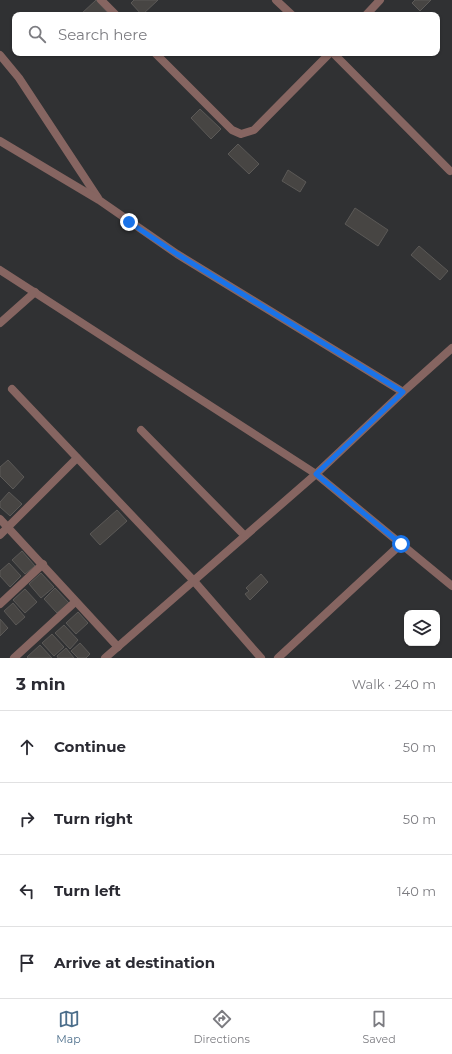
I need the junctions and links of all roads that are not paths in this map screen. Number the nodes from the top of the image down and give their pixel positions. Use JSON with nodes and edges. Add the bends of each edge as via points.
{"nodes":[{"id":1,"x":101,"y":0,"type":"edge"},
{"id":2,"x":276,"y":0,"type":"edge"},
{"id":3,"x":380,"y":0,"type":"edge"},
{"id":4,"x":113,"y":12,"type":"edge"},
{"id":5,"x":289,"y":12,"type":"edge"},
{"id":6,"x":369,"y":12,"type":"edge"},
{"id":7,"x":0,"y":55,"type":"edge"},
{"id":8,"x":158,"y":56,"type":"edge"},
{"id":9,"x":327,"y":56,"type":"edge"},
{"id":10,"x":336,"y":56,"type":"edge"},
{"id":11,"x":0,"y":141,"type":"edge"},
{"id":12,"x":451,"y":171,"type":"edge"},
{"id":13,"x":99,"y":200,"type":"junction"},
{"id":14,"x":0,"y":270,"type":"edge"},
{"id":15,"x":35,"y":292,"type":"junction"},
{"id":16,"x":0,"y":323,"type":"edge"},
{"id":17,"x":452,"y":348,"type":"edge"},
{"id":18,"x":12,"y":389,"type":"dead end"},
{"id":19,"x":403,"y":392,"type":"junction"},
{"id":20,"x":141,"y":430,"type":"dead end"},
{"id":21,"x":77,"y":458,"type":"junction"},
{"id":22,"x":316,"y":474,"type":"junction"},
{"id":23,"x":0,"y":519,"type":"edge"},
{"id":24,"x":8,"y":528,"type":"junction"},
{"id":25,"x":0,"y":535,"type":"edge"},
{"id":26,"x":245,"y":536,"type":"junction"},
{"id":27,"x":401,"y":544,"type":"junction"},
{"id":28,"x":43,"y":564,"type":"junction"},
{"id":29,"x":193,"y":580,"type":"junction"},
{"id":30,"x":452,"y":586,"type":"edge"},
{"id":31,"x":75,"y":602,"type":"junction"},
{"id":32,"x":0,"y":604,"type":"edge"},
{"id":33,"x":118,"y":647,"type":"junction"},
{"id":34,"x":14,"y":658,"type":"edge"},
{"id":35,"x":105,"y":658,"type":"edge"},
{"id":36,"x":261,"y":658,"type":"edge"},
{"id":37,"x":278,"y":658,"type":"edge"}],
"edges":[{"from":1,"to":4,"type":"street"},
{"from":2,"to":5,"type":"street"},
{"from":3,"to":6,"type":"street"},
{"from":7,"to":13,"type":"street","via":[[19,78]]},
{"from":8,"to":9,"type":"street","via":[[232,130],[241,134],[254,130]]},
{"from":10,"to":12,"type":"street"},
{"from":11,"to":13,"type":"street"},
{"from":13,"to":19,"type":"street","via":[[177,254]]},
{"from":14,"to":15,"type":"street"},
{"from":15,"to":16,"type":"street"},
{"from":15,"to":22,"type":"street"},
{"from":17,"to":19,"type":"street"},
{"from":18,"to":21,"type":"street"},
{"from":19,"to":22,"type":"street"},
{"from":20,"to":26,"type":"street"},
{"from":21,"to":24,"type":"street"},
{"from":21,"to":29,"type":"street"},
{"from":22,"to":26,"type":"street"},
{"from":22,"to":27,"type":"street"},
{"from":23,"to":24,"type":"street"},
{"from":24,"to":25,"type":"street"},
{"from":24,"to":28,"type":"street"},
{"from":26,"to":29,"type":"street"},
{"from":27,"to":30,"type":"street"},
{"from":27,"to":37,"type":"street"},
{"from":28,"to":31,"type":"street"},
{"from":28,"to":32,"type":"street"},
{"from":29,"to":33,"type":"street"},
{"from":29,"to":36,"type":"street"},
{"from":31,"to":33,"type":"street"},
{"from":31,"to":34,"type":"street"},
{"from":33,"to":35,"type":"street"}]}
